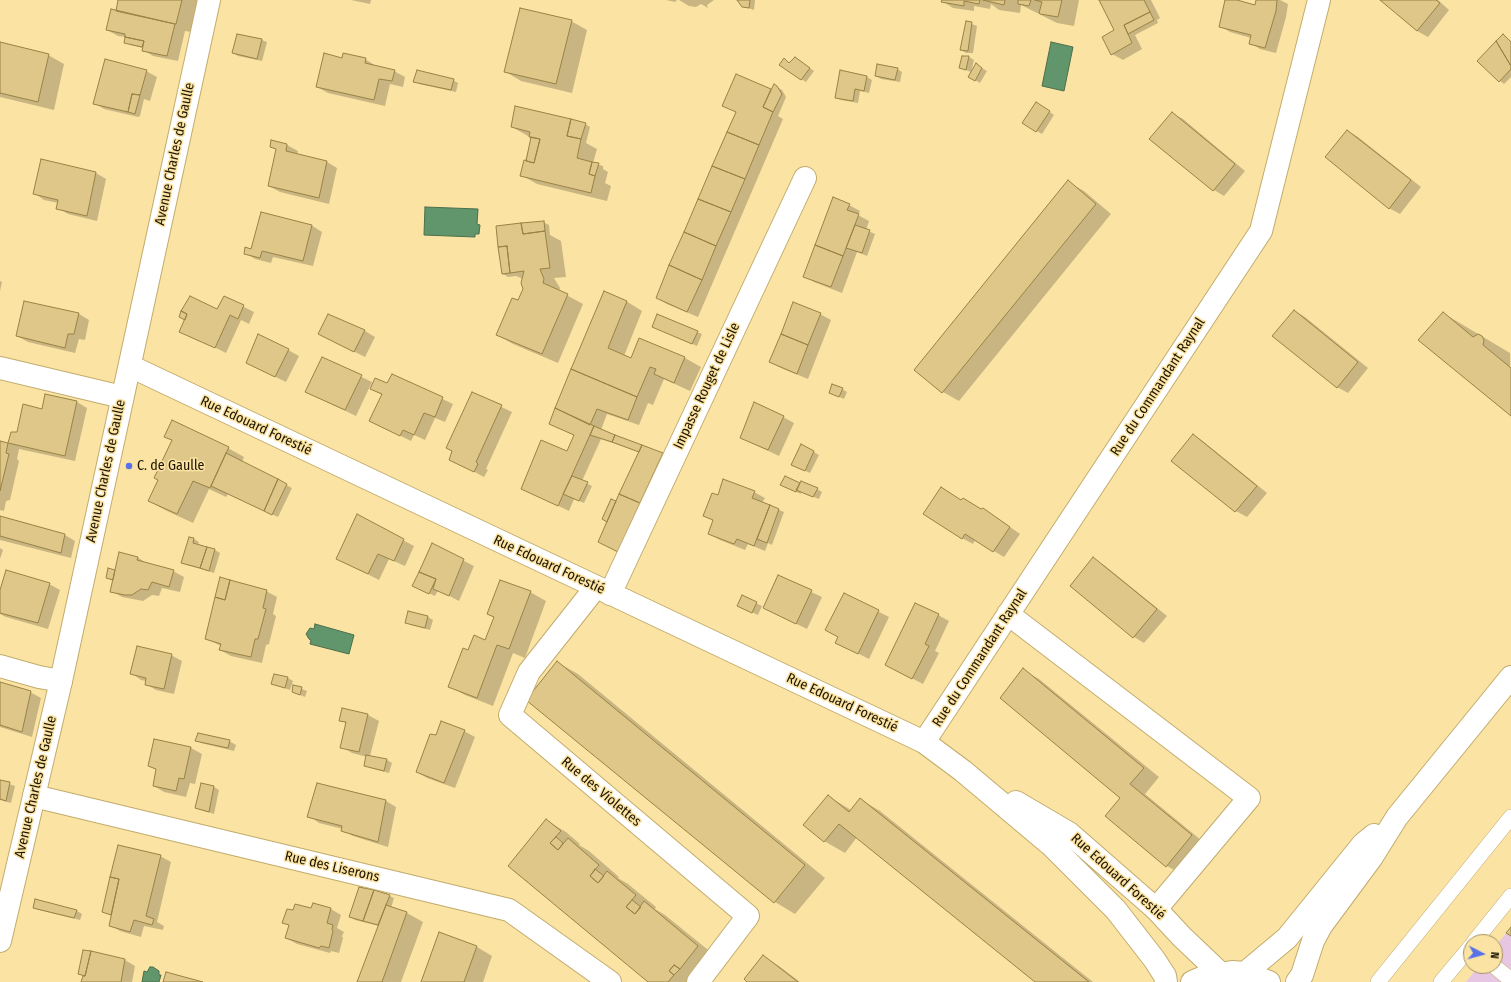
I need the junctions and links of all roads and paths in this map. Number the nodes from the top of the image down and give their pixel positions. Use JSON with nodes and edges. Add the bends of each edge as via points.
{"nodes":[{"id":1,"x":209,"y":0,"type":"edge"},
{"id":2,"x":1319,"y":0,"type":"edge"},
{"id":3,"x":805,"y":178,"type":"dead end"},
{"id":4,"x":130,"y":366,"type":"junction"},
{"id":5,"x":0,"y":368,"type":"edge"},
{"id":6,"x":122,"y":397,"type":"junction"},
{"id":7,"x":603,"y":590,"type":"junction"},
{"id":8,"x":1008,"y":614,"type":"junction"},
{"id":9,"x":0,"y":666,"type":"edge"},
{"id":10,"x":1511,"y":677,"type":"edge"},
{"id":11,"x":61,"y":681,"type":"junction"},
{"id":12,"x":924,"y":742,"type":"junction"},
{"id":13,"x":963,"y":770,"type":"junction"},
{"id":14,"x":34,"y":796,"type":"junction"},
{"id":15,"x":1511,"y":816,"type":"edge"},
{"id":16,"x":1397,"y":817,"type":"junction"},
{"id":17,"x":1511,"y":896,"type":"edge"},
{"id":18,"x":1156,"y":909,"type":"junction"},
{"id":19,"x":1480,"y":934,"type":"edge"},
{"id":20,"x":0,"y":941,"type":"edge"},
{"id":21,"x":1463,"y":956,"type":"edge"},
{"id":22,"x":1220,"y":973,"type":"junction"},
{"id":23,"x":1245,"y":973,"type":"junction"},
{"id":24,"x":1503,"y":973,"type":"edge"},
{"id":25,"x":1511,"y":980,"type":"edge"},
{"id":26,"x":610,"y":982,"type":"edge"},
{"id":27,"x":698,"y":982,"type":"edge"},
{"id":28,"x":1166,"y":982,"type":"edge"},
{"id":29,"x":1192,"y":982,"type":"edge"},
{"id":30,"x":1269,"y":982,"type":"edge"},
{"id":31,"x":1297,"y":982,"type":"edge"},
{"id":32,"x":1378,"y":982,"type":"edge"},
{"id":33,"x":1441,"y":982,"type":"edge"}],
"edges":[{"from":1,"to":4,"type":"street","name":"Avenue Charles de Gaulle"},
{"from":2,"to":8,"type":"street","name":"Rue du Commandant Raynal","via":[[1261,231]]},
{"from":3,"to":7,"type":"street","name":"Impasse Rouget de Lisle"},
{"from":4,"to":6,"type":"street","name":"Avenue Charles de Gaulle"},
{"from":4,"to":7,"type":"street","name":"Rue Edouard Forestié"},
{"from":5,"to":6,"type":"street"},
{"from":6,"to":11,"type":"street","name":"Avenue Charles de Gaulle"},
{"from":7,"to":12,"type":"street","name":"Rue Edouard Forestié"},
{"from":7,"to":27,"type":"street","name":"Rue des Violettes","via":[[529,672],[510,715],[748,916]]},
{"from":8,"to":12,"type":"street","name":"Rue du Commandant Raynal"},
{"from":8,"to":18,"type":"street","via":[[1249,798]]},
{"from":9,"to":11,"type":"street"},
{"from":10,"to":16,"type":"street"},
{"from":11,"to":14,"type":"street","name":"Avenue Charles de Gaulle"},
{"from":12,"to":13,"type":"street","name":"Rue Edouard Forestié"},
{"from":13,"to":18,"type":"street","name":"Rue Edouard Forestié","via":[[1069,833]]},
{"from":13,"to":28,"type":"street","name":"Rue Edouard Forestié","via":[[1051,845],[1116,910],[1166,976]]},
{"from":14,"to":20,"type":"street","name":"Avenue Charles de Gaulle"},
{"from":14,"to":26,"type":"street","name":"Rue des Liserons","via":[[510,910]]},
{"from":15,"to":32,"type":"lane"},
{"from":16,"to":23,"type":"street","via":[[1363,844],[1287,938]]},
{"from":16,"to":31,"type":"street","via":[[1372,857],[1321,926]]},
{"from":17,"to":19,"type":"lane"},
{"from":18,"to":22,"type":"street","name":"Rue Edouard Forestié","via":[[1182,938]]},
{"from":21,"to":33,"type":"lane"},
{"from":22,"to":23,"type":"street"},
{"from":22,"to":29,"type":"street"},
{"from":23,"to":30,"type":"street"},
{"from":24,"to":25,"type":"lane"}]}
